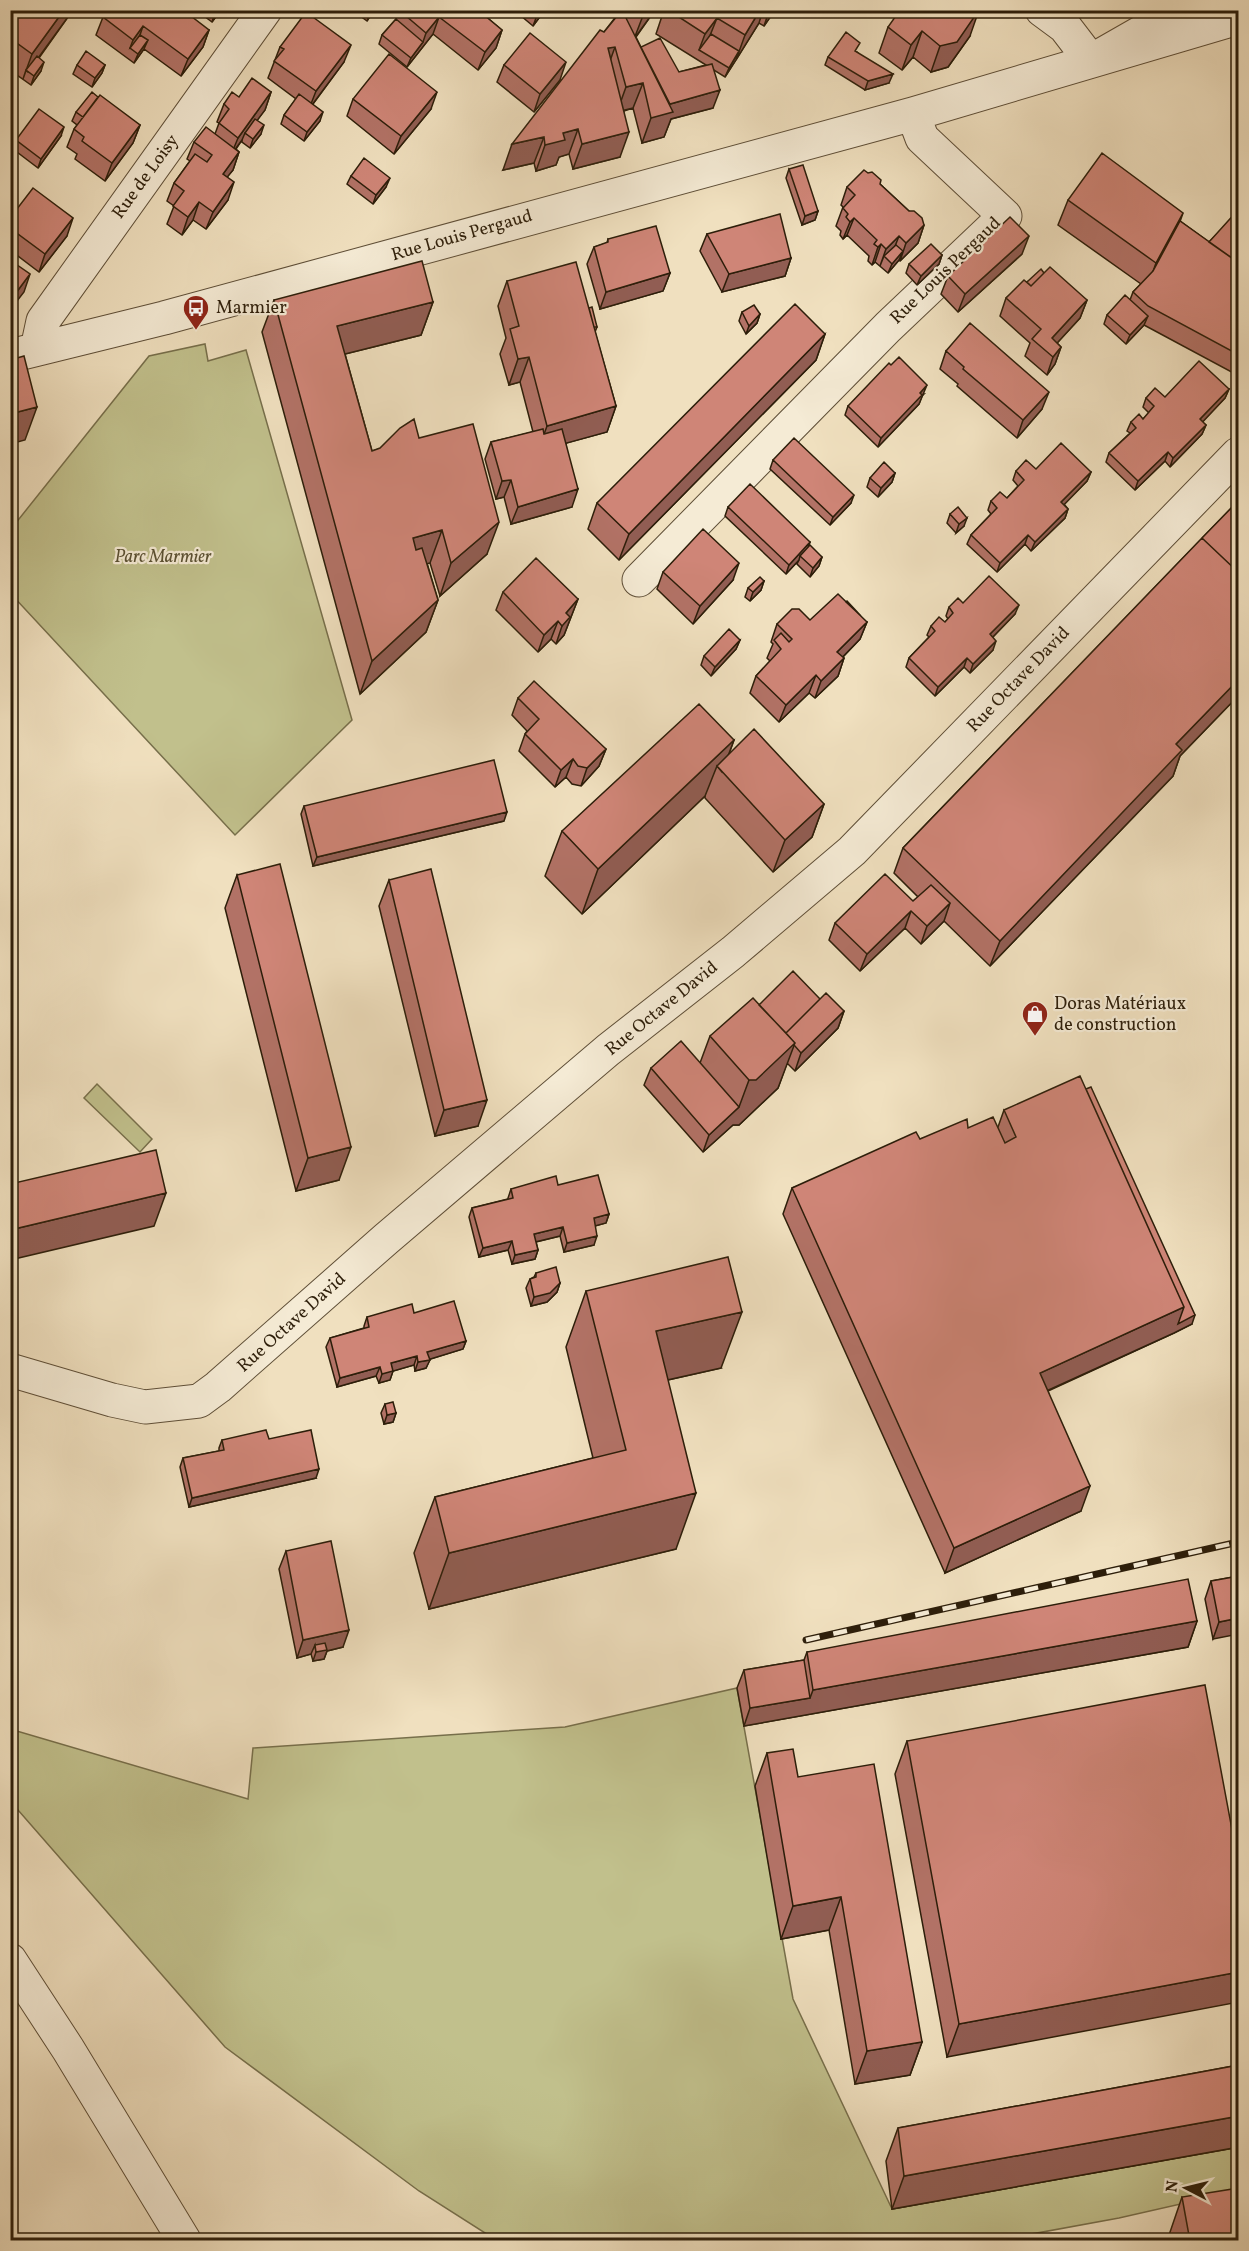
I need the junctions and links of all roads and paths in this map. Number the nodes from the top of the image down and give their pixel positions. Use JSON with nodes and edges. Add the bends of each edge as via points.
{"nodes":[{"id":1,"x":265,"y":10,"type":"edge"},
{"id":2,"x":1042,"y":10,"type":"edge"},
{"id":3,"x":1167,"y":10,"type":"edge"},
{"id":4,"x":1239,"y":18,"type":"edge"},
{"id":5,"x":1091,"y":61,"type":"junction"},
{"id":6,"x":913,"y":114,"type":"junction"},
{"id":7,"x":24,"y":352,"type":"edge"},
{"id":8,"x":1239,"y":454,"type":"edge"},
{"id":9,"x":639,"y":580,"type":"dead end"},
{"id":10,"x":10,"y":1370,"type":"edge"},
{"id":11,"x":10,"y":1960,"type":"edge"},
{"id":12,"x":184,"y":2241,"type":"edge"}],
"edges":[{"from":1,"to":7,"type":"street","name":"Rue de Loisy"},
{"from":2,"to":5,"type":"street","via":[[1065,27]]},
{"from":3,"to":5,"type":"street","via":[[1154,26]]},
{"from":4,"to":5,"type":"street","name":"Rue Louis Pergaud"},
{"from":5,"to":6,"type":"street","name":"Rue Louis Pergaud"},
{"from":6,"to":7,"type":"street","name":"Rue Louis Pergaud","via":[[164,318]]},
{"from":6,"to":9,"type":"street","name":"Rue Louis Pergaud","via":[[922,138],[1005,216],[888,327]]},
{"from":8,"to":10,"type":"street","name":"Rue Octave David","via":[[863,841],[733,952],[608,1050],[199,1401],[145,1407]]},
{"from":11,"to":12,"type":"street"}]}
